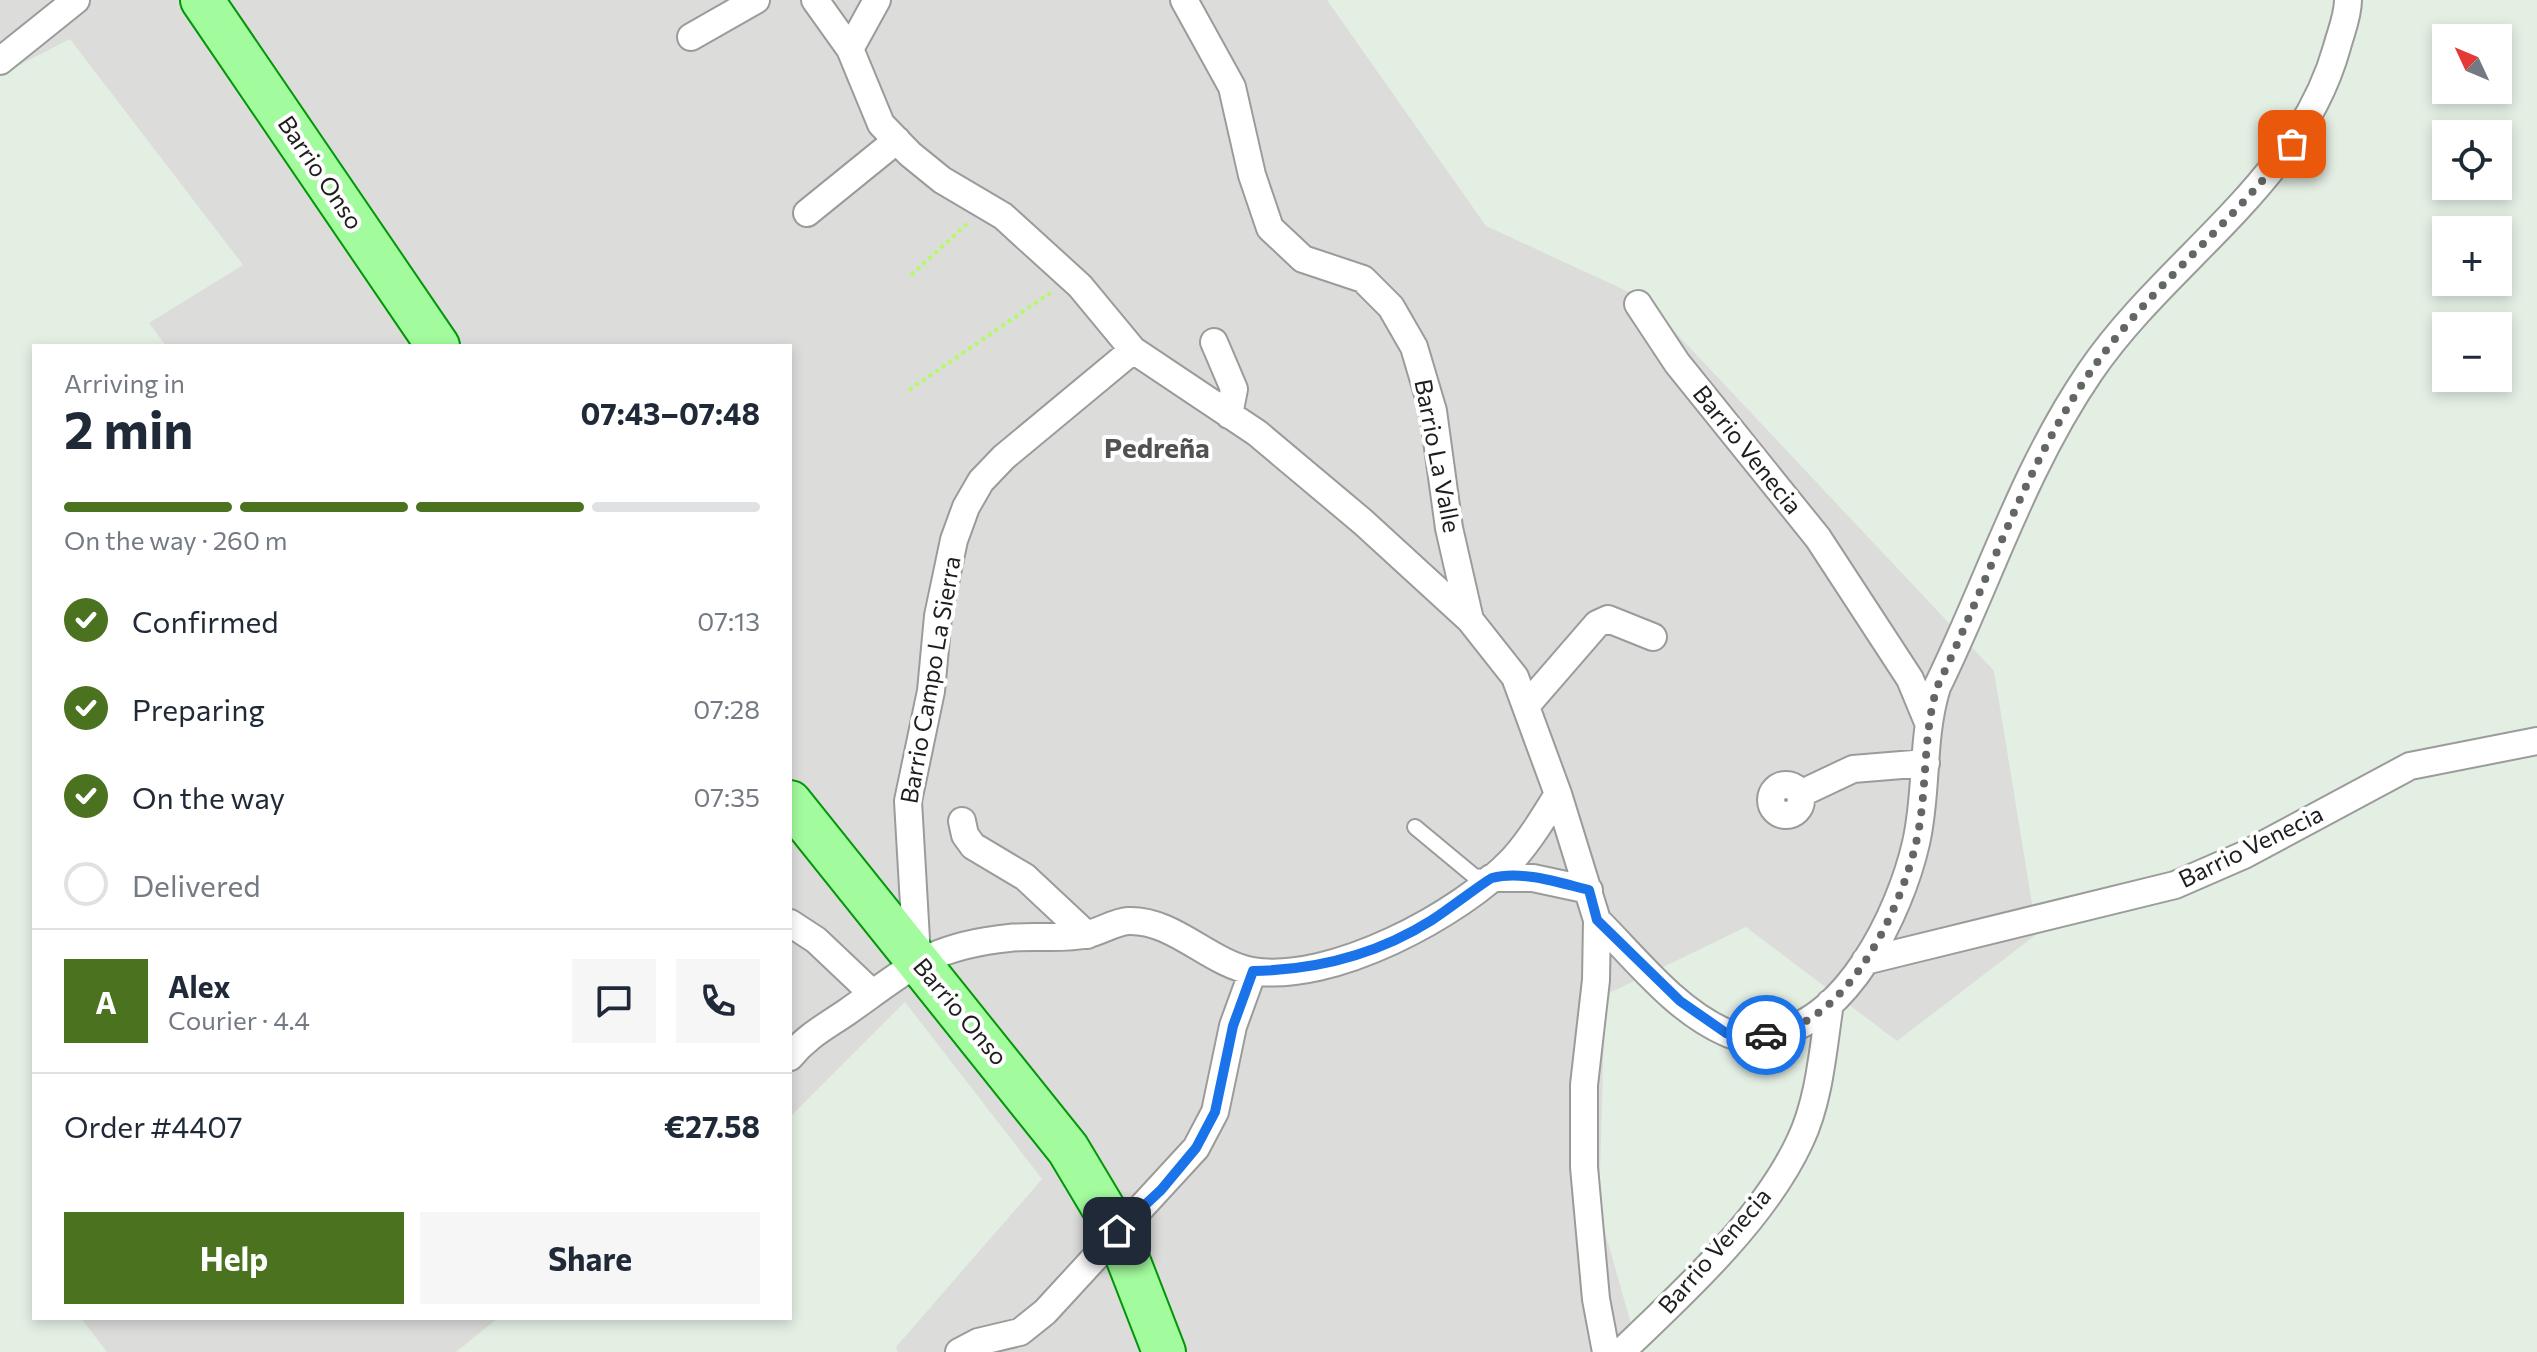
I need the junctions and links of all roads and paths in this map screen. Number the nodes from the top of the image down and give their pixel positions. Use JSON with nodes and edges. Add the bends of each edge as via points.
{"nodes":[{"id":1,"x":76,"y":0,"type":"edge"},
{"id":2,"x":202,"y":0,"type":"edge"},
{"id":3,"x":756,"y":0,"type":"edge"},
{"id":4,"x":815,"y":0,"type":"edge"},
{"id":5,"x":877,"y":0,"type":"edge"},
{"id":6,"x":1184,"y":0,"type":"edge"},
{"id":7,"x":2348,"y":0,"type":"edge"},
{"id":8,"x":691,"y":37,"type":"dead end"},
{"id":9,"x":850,"y":49,"type":"junction"},
{"id":10,"x":2,"y":56,"type":"edge"},
{"id":11,"x":897,"y":140,"type":"junction"},
{"id":12,"x":985,"y":206,"type":"junction"},
{"id":13,"x":807,"y":213,"type":"dead end"},
{"id":14,"x":911,"y":275,"type":"dead end"},
{"id":15,"x":1071,"y":278,"type":"junction"},
{"id":16,"x":1638,"y":304,"type":"dead end"},
{"id":17,"x":1214,"y":342,"type":"dead end"},
{"id":18,"x":437,"y":344,"type":"edge"},
{"id":19,"x":1133,"y":350,"type":"junction"},
{"id":20,"x":909,"y":390,"type":"dead end"},
{"id":21,"x":1229,"y":415,"type":"junction"},
{"id":22,"x":1470,"y":620,"type":"junction"},
{"id":23,"x":1653,"y":637,"type":"dead end"},
{"id":24,"x":1526,"y":706,"type":"junction"},
{"id":25,"x":1927,"y":720,"type":"junction"},
{"id":26,"x":2537,"y":741,"type":"edge"},
{"id":27,"x":1926,"y":763,"type":"junction"},
{"id":28,"x":1558,"y":794,"type":"junction"},
{"id":29,"x":1800,"y":794,"type":"dead end"},
{"id":30,"x":792,"y":805,"type":"edge"},
{"id":31,"x":962,"y":821,"type":"dead end"},
{"id":32,"x":1415,"y":827,"type":"dead end"},
{"id":33,"x":1491,"y":878,"type":"junction"},
{"id":34,"x":1589,"y":890,"type":"junction"},
{"id":35,"x":1597,"y":920,"type":"junction"},
{"id":36,"x":792,"y":924,"type":"edge"},
{"id":37,"x":1087,"y":935,"type":"junction"},
{"id":38,"x":917,"y":961,"type":"junction"},
{"id":39,"x":1865,"y":961,"type":"junction"},
{"id":40,"x":1253,"y":971,"type":"junction"},
{"id":41,"x":872,"y":993,"type":"junction"},
{"id":42,"x":1830,"y":1003,"type":"junction"},
{"id":43,"x":792,"y":1055,"type":"edge"},
{"id":44,"x":1117,"y":1231,"type":"junction"},
{"id":45,"x":959,"y":1352,"type":"edge"},
{"id":46,"x":1164,"y":1352,"type":"edge"},
{"id":47,"x":1606,"y":1352,"type":"edge"},
{"id":48,"x":1621,"y":1352,"type":"edge"}],
"edges":[{"from":1,"to":10,"type":"street"},
{"from":2,"to":18,"type":"main road","name":"Barrio Onso"},
{"from":3,"to":8,"type":"street"},
{"from":4,"to":9,"type":"street"},
{"from":5,"to":9,"type":"street"},
{"from":6,"to":22,"type":"street","name":"Barrio La Valle","via":[[1232,87],[1270,228],[1303,259],[1363,279],[1391,307],[1414,347],[1433,411],[1449,528]]},
{"from":7,"to":25,"type":"street","name":"Barrio Venecia","via":[[2330,72],[2304,128],[2131,322],[2056,427],[2004,529]]},
{"from":9,"to":11,"type":"street","via":[[881,124]]},
{"from":11,"to":12,"type":"street","via":[[942,180]]},
{"from":11,"to":13,"type":"street"},
{"from":12,"to":14,"type":"path"},
{"from":12,"to":15,"type":"street"},
{"from":15,"to":19,"type":"street"},
{"from":15,"to":20,"type":"path"},
{"from":16,"to":25,"type":"street","name":"Barrio Venecia","via":[[1677,363],[1818,538],[1910,679]]},
{"from":17,"to":21,"type":"street","via":[[1234,389]]},
{"from":19,"to":21,"type":"street"},
{"from":19,"to":38,"type":"street","name":"Barrio Campo La Sierra","via":[[1004,457],[966,507],[946,573],[931,691],[908,801]]},
{"from":21,"to":22,"type":"street","via":[[1363,522]]},
{"from":22,"to":24,"type":"street","via":[[1515,677]]},
{"from":23,"to":24,"type":"street","via":[[1608,619],[1597,624]]},
{"from":24,"to":28,"type":"street"},
{"from":25,"to":27,"type":"street","name":"Barrio Venecia"},
{"from":26,"to":39,"type":"street","name":"Barrio Venecia","via":[[2410,766],[2244,855],[2175,885]]},
{"from":27,"to":29,"type":"street","via":[[1853,769]]},
{"from":27,"to":39,"type":"street","name":"Barrio Venecia","via":[[1916,844],[1894,910]]},
{"from":28,"to":33,"type":"street","via":[[1512,859]]},
{"from":28,"to":34,"type":"street"},
{"from":30,"to":38,"type":"main road","name":"Barrio Onso"},
{"from":31,"to":37,"type":"street","via":[[973,846],[1025,877]]},
{"from":32,"to":33,"type":"lane","via":[[1474,876]]},
{"from":33,"to":34,"type":"street","via":[[1533,878]]},
{"from":33,"to":40,"type":"street","via":[[1427,923],[1379,947],[1320,966]]},
{"from":34,"to":35,"type":"street"},
{"from":35,"to":42,"type":"street","name":"Barrio Venecia","via":[[1680,1001],[1726,1033],[1773,1034],[1807,1022]]},
{"from":35,"to":47,"type":"street","via":[[1584,1085],[1584,1167]]},
{"from":36,"to":41,"type":"street"},
{"from":37,"to":38,"type":"street","via":[[1008,938],[946,949]]},
{"from":37,"to":40,"type":"street","via":[[1127,921],[1146,924]]},
{"from":38,"to":41,"type":"street"},
{"from":38,"to":44,"type":"main road","name":"Barrio Onso","via":[[1068,1149]]},
{"from":39,"to":42,"type":"street","name":"Barrio Venecia"},
{"from":40,"to":44,"type":"street","via":[[1233,1026],[1215,1112],[1196,1148]]},
{"from":41,"to":43,"type":"street","via":[[807,1037]]},
{"from":42,"to":48,"type":"street","name":"Barrio Venecia","via":[[1818,1081],[1801,1140],[1731,1239]]},
{"from":44,"to":45,"type":"street","via":[[1083,1274],[1020,1332]]},
{"from":44,"to":46,"type":"main road","name":"Barrio Onso"}]}
